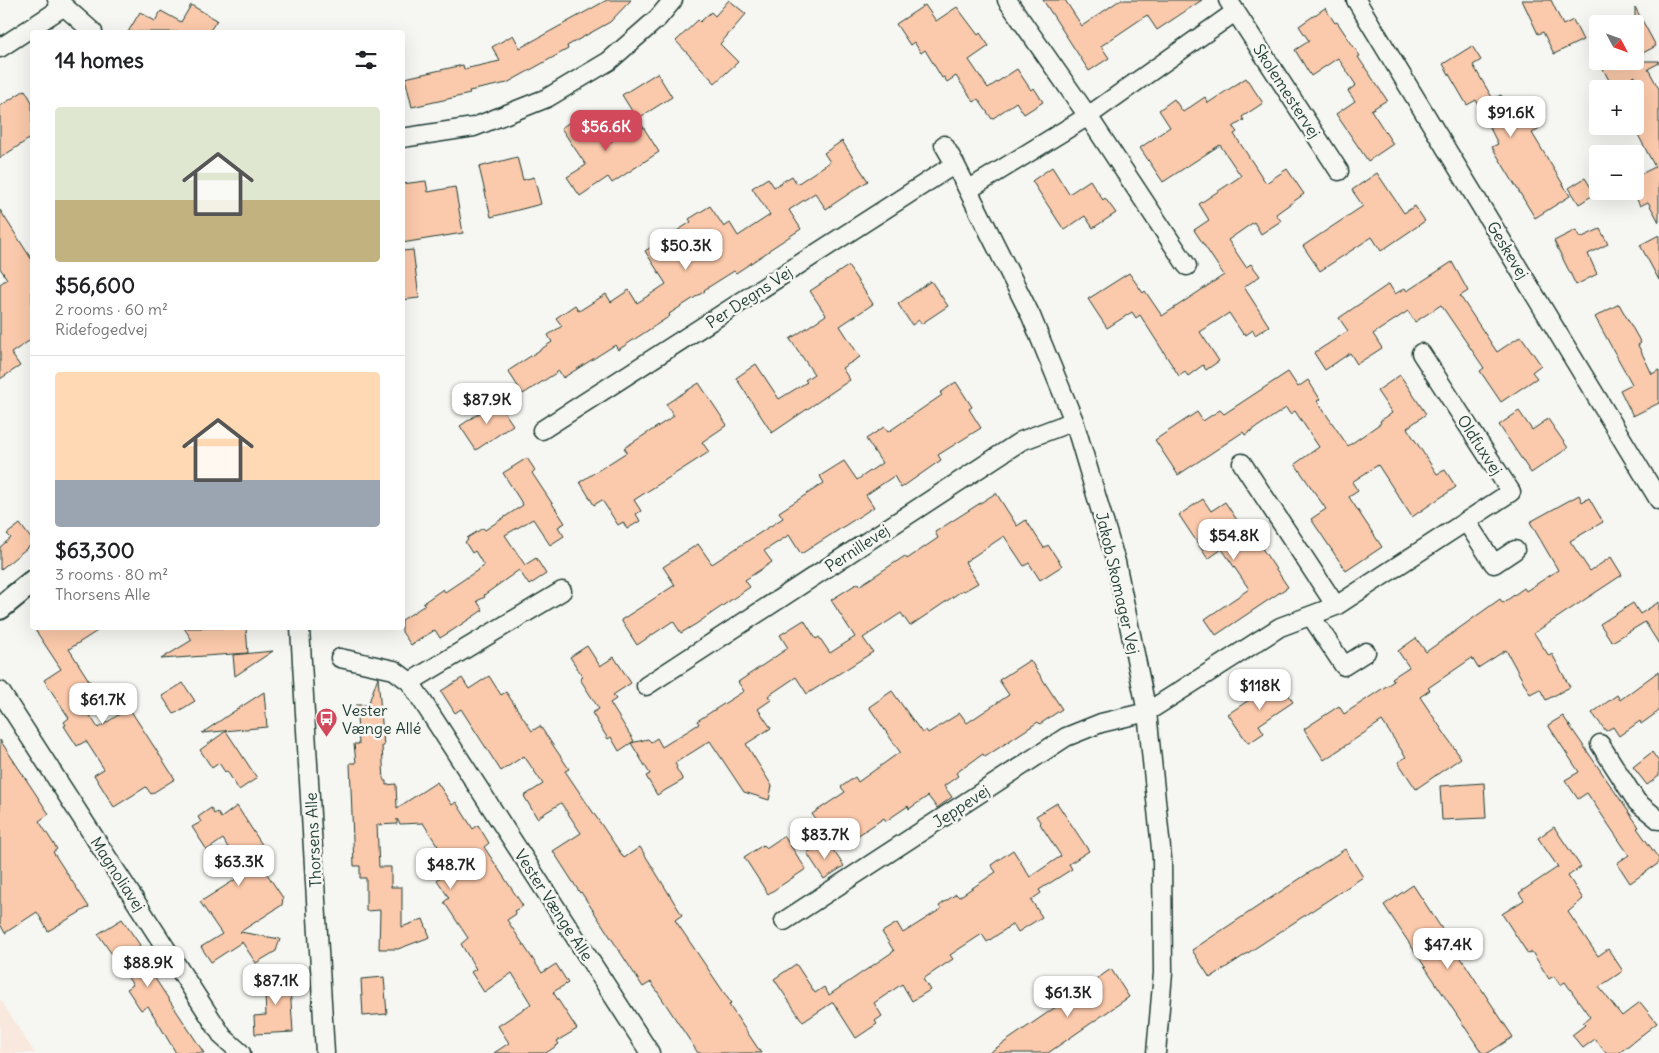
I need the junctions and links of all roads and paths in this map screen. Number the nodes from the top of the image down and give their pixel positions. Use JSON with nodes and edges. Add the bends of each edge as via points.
{"nodes":[{"id":1,"x":673,"y":0,"type":"edge"},
{"id":2,"x":1007,"y":0,"type":"edge"},
{"id":3,"x":1356,"y":0,"type":"edge"},
{"id":4,"x":60,"y":3,"type":"edge"},
{"id":5,"x":1232,"y":6,"type":"edge"},
{"id":6,"x":90,"y":30,"type":"edge"},
{"id":7,"x":0,"y":48,"type":"edge"},
{"id":8,"x":1088,"y":116,"type":"junction"},
{"id":9,"x":405,"y":138,"type":"edge"},
{"id":10,"x":944,"y":145,"type":"dead end"},
{"id":11,"x":955,"y":164,"type":"junction"},
{"id":12,"x":1339,"y":171,"type":"dead end"},
{"id":13,"x":968,"y":190,"type":"junction"},
{"id":14,"x":1187,"y":266,"type":"dead end"},
{"id":15,"x":1421,"y":354,"type":"dead end"},
{"id":16,"x":1074,"y":421,"type":"junction"},
{"id":17,"x":542,"y":430,"type":"dead end"},
{"id":18,"x":1242,"y":463,"type":"dead end"},
{"id":19,"x":1659,"y":500,"type":"edge"},
{"id":20,"x":1466,"y":521,"type":"junction"},
{"id":21,"x":1515,"y":550,"type":"dead end"},
{"id":22,"x":30,"y":584,"type":"edge"},
{"id":23,"x":562,"y":591,"type":"dead end"},
{"id":24,"x":1336,"y":606,"type":"junction"},
{"id":25,"x":0,"y":608,"type":"edge"},
{"id":26,"x":1311,"y":616,"type":"junction"},
{"id":27,"x":300,"y":630,"type":"edge"},
{"id":28,"x":1366,"y":652,"type":"dead end"},
{"id":29,"x":340,"y":658,"type":"dead end"},
{"id":30,"x":410,"y":682,"type":"junction"},
{"id":31,"x":646,"y":686,"type":"dead end"},
{"id":32,"x":0,"y":691,"type":"edge"},
{"id":33,"x":1147,"y":712,"type":"junction"},
{"id":34,"x":1600,"y":744,"type":"dead end"},
{"id":35,"x":1659,"y":820,"type":"edge"},
{"id":36,"x":784,"y":921,"type":"dead end"},
{"id":37,"x":241,"y":1053,"type":"edge"},
{"id":38,"x":325,"y":1053,"type":"edge"},
{"id":39,"x":650,"y":1053,"type":"edge"},
{"id":40,"x":1156,"y":1053,"type":"edge"}],
"edges":[{"from":1,"to":9,"type":"street","via":[[658,18],[609,61],[546,98],[474,127]]},
{"from":2,"to":8,"type":"street"},
{"from":3,"to":19,"type":"street","name":"Geskevej"},
{"from":4,"to":6,"type":"street"},
{"from":4,"to":7,"type":"street"},
{"from":5,"to":8,"type":"street","name":"Skolemestervej"},
{"from":5,"to":12,"type":"street","name":"Skolemestervej"},
{"from":8,"to":13,"type":"street","name":"Skolemestervej"},
{"from":8,"to":14,"type":"street"},
{"from":10,"to":11,"type":"street","name":"Jakob Skomager Vej"},
{"from":11,"to":13,"type":"street","name":"Jakob Skomager Vej"},
{"from":11,"to":17,"type":"street","name":"Per Degns Vej"},
{"from":13,"to":16,"type":"street","name":"Jakob Skomager Vej","via":[[1032,316]]},
{"from":15,"to":20,"type":"street","name":"Oldfuxvej","via":[[1511,492]]},
{"from":16,"to":31,"type":"street","name":"Pernillevej","via":[[1021,441]]},
{"from":16,"to":33,"type":"street","name":"Jakob Skomager Vej","via":[[1116,562]]},
{"from":18,"to":24,"type":"street"},
{"from":20,"to":21,"type":"street","via":[[1494,564]]},
{"from":20,"to":24,"type":"street","name":"Oldfuxvej"},
{"from":22,"to":25,"type":"street"},
{"from":23,"to":30,"type":"street"},
{"from":24,"to":26,"type":"street","name":"Oldfuxvej"},
{"from":26,"to":28,"type":"street","via":[[1344,666]]},
{"from":26,"to":33,"type":"street","name":"Oldfuxvej","via":[[1280,627]]},
{"from":27,"to":38,"type":"street","name":"Thorsens Alle"},
{"from":29,"to":30,"type":"street","name":"Vester Vænge Alle","via":[[394,670]]},
{"from":30,"to":39,"type":"street","name":"Vester Vænge Alle"},
{"from":32,"to":37,"type":"street","name":"Magnoliavej","via":[[223,1037]]},
{"from":33,"to":36,"type":"street","name":"Jeppevej","via":[[1101,723],[1066,738]]},
{"from":33,"to":40,"type":"street","name":"Jakob Skomager Vej","via":[[1162,858],[1163,973]]},
{"from":34,"to":35,"type":"street","via":[[1637,802]]}]}
